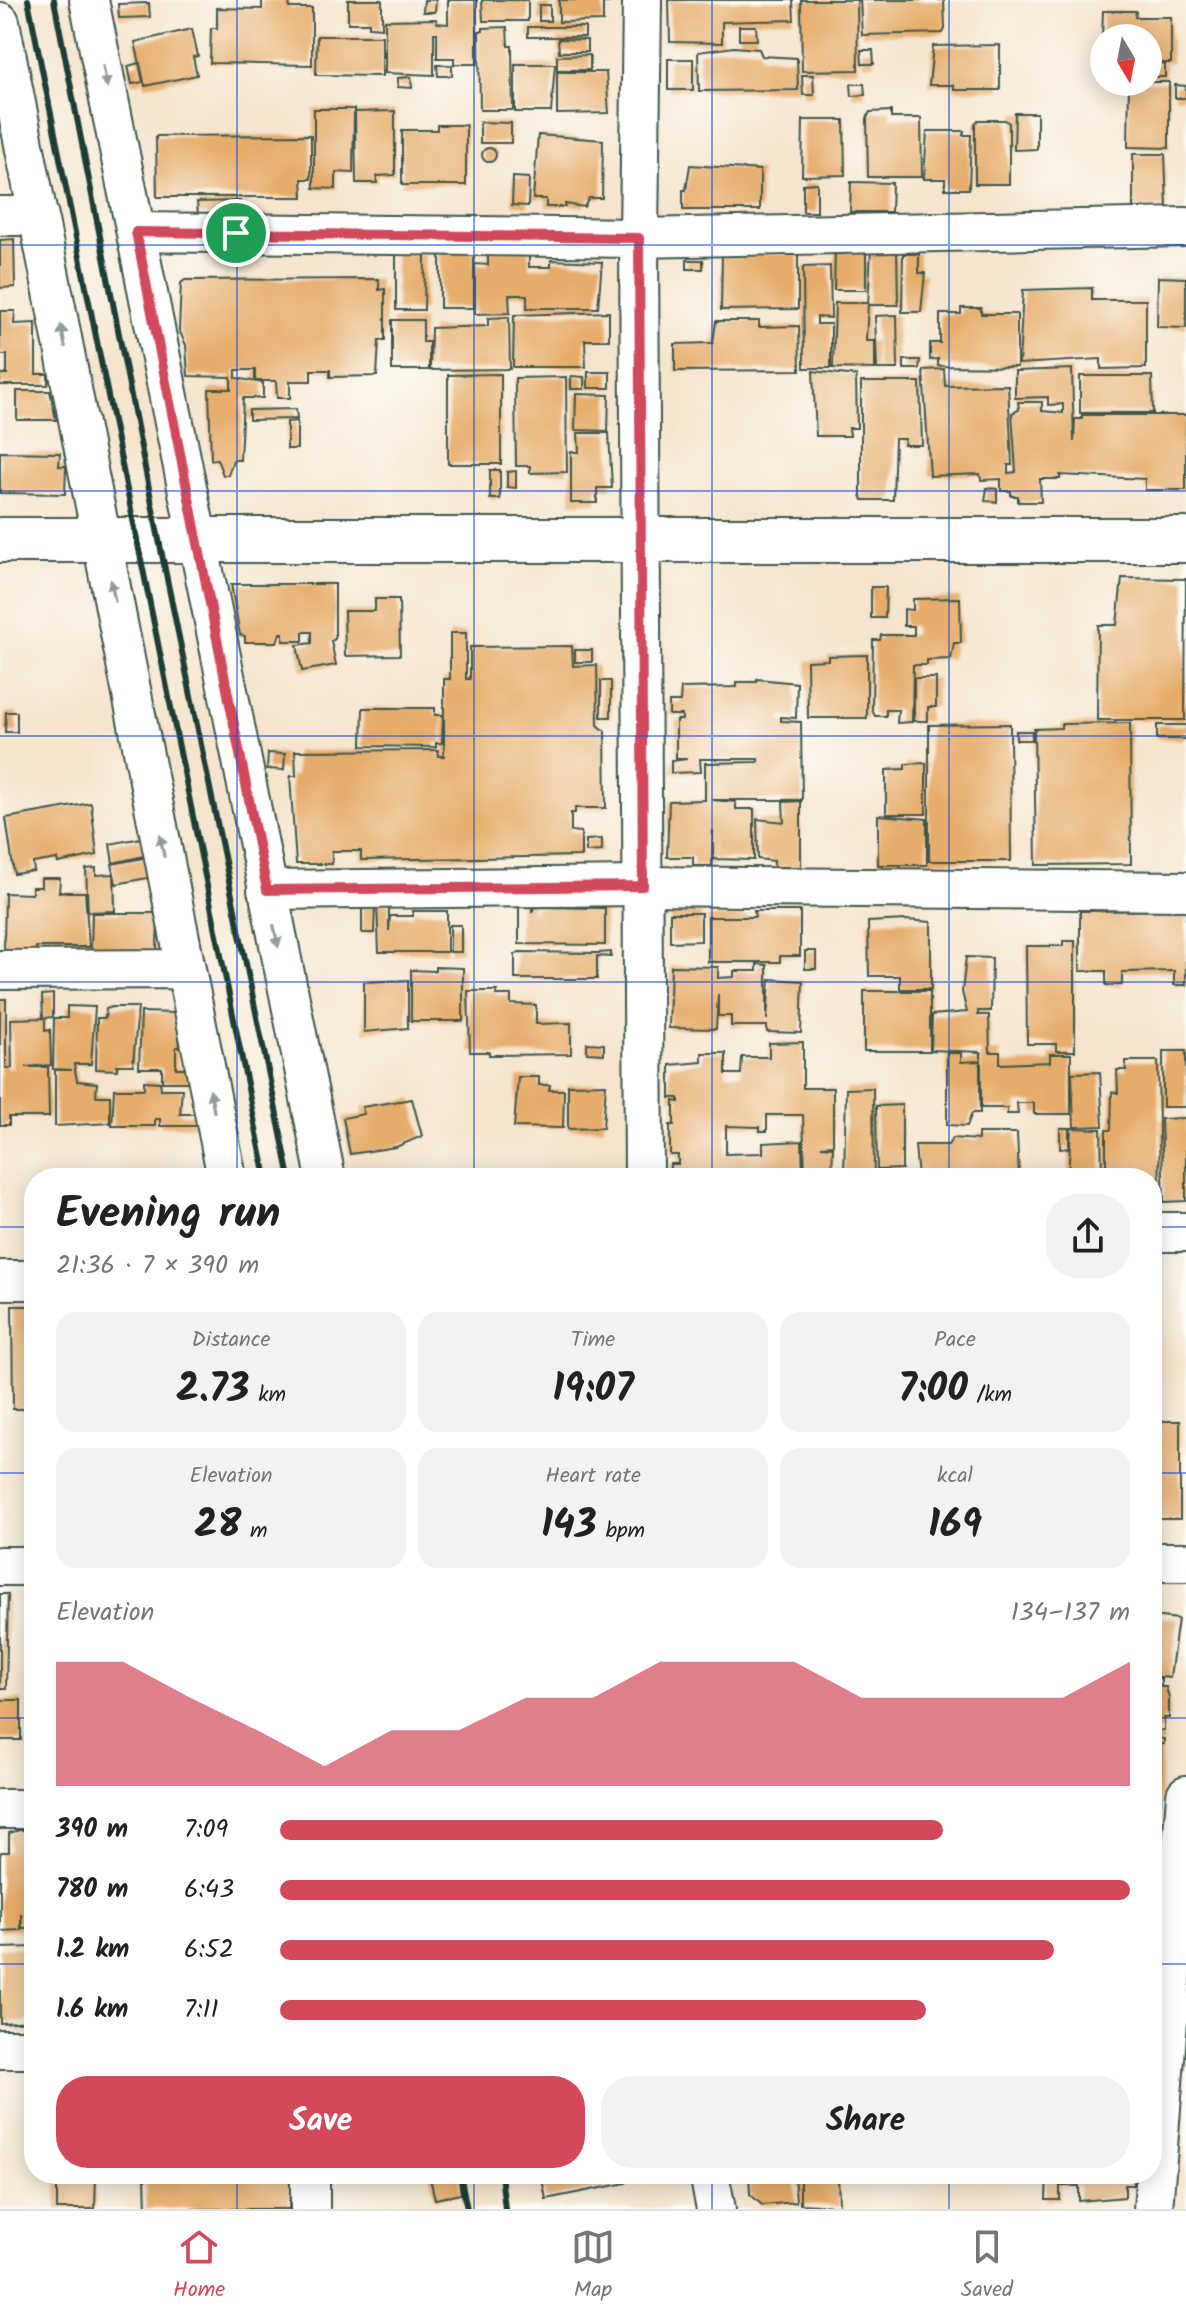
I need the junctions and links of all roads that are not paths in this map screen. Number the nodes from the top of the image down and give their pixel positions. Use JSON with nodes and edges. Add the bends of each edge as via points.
{"nodes":[{"id":1,"x":89,"y":0,"type":"edge"},
{"id":2,"x":642,"y":0,"type":"edge"},
{"id":3,"x":0,"y":22,"type":"edge"},
{"id":4,"x":0,"y":216,"type":"edge"},
{"id":5,"x":39,"y":216,"type":"junction"},
{"id":6,"x":1186,"y":227,"type":"edge"},
{"id":7,"x":136,"y":232,"type":"junction"},
{"id":8,"x":639,"y":238,"type":"junction"},
{"id":9,"x":102,"y":538,"type":"junction"},
{"id":10,"x":641,"y":538,"type":"junction"},
{"id":11,"x":0,"y":540,"type":"edge"},
{"id":12,"x":196,"y":540,"type":"junction"},
{"id":13,"x":1186,"y":540,"type":"edge"},
{"id":14,"x":643,"y":886,"type":"junction"},
{"id":15,"x":267,"y":890,"type":"junction"},
{"id":16,"x":1186,"y":891,"type":"edge"},
{"id":17,"x":186,"y":969,"type":"junction"},
{"id":18,"x":0,"y":970,"type":"edge"},
{"id":19,"x":225,"y":1168,"type":"edge"},
{"id":20,"x":324,"y":1168,"type":"edge"},
{"id":21,"x":644,"y":1168,"type":"edge"},
{"id":22,"x":1162,"y":1232,"type":"edge"},
{"id":23,"x":1186,"y":1232,"type":"edge"},
{"id":24,"x":0,"y":1280,"type":"edge"},
{"id":25,"x":24,"y":1280,"type":"edge"},
{"id":26,"x":1162,"y":1562,"type":"edge"},
{"id":27,"x":1186,"y":1562,"type":"edge"},
{"id":28,"x":0,"y":1566,"type":"edge"},
{"id":29,"x":24,"y":1566,"type":"edge"},
{"id":30,"x":1186,"y":1795,"type":"edge"},
{"id":31,"x":0,"y":1809,"type":"edge"},
{"id":32,"x":24,"y":1809,"type":"edge"},
{"id":33,"x":1172,"y":1909,"type":"edge"},
{"id":34,"x":0,"y":2049,"type":"edge"},
{"id":35,"x":24,"y":2049,"type":"edge"},
{"id":36,"x":1162,"y":2067,"type":"edge"},
{"id":37,"x":310,"y":2184,"type":"edge"},
{"id":38,"x":711,"y":2184,"type":"edge"},
{"id":39,"x":1155,"y":2184,"type":"edge"},
{"id":40,"x":310,"y":2209,"type":"edge"},
{"id":41,"x":716,"y":2209,"type":"edge"},
{"id":42,"x":1153,"y":2209,"type":"edge"}],
"edges":[{"from":1,"to":7,"type":"street","one_way":true},
{"from":2,"to":8,"type":"street"},
{"from":3,"to":5,"type":"street"},
{"from":4,"to":5,"type":"street"},
{"from":9,"to":5,"type":"street","one_way":true},
{"from":6,"to":8,"type":"street"},
{"from":7,"to":8,"type":"street"},
{"from":7,"to":12,"type":"street"},
{"from":8,"to":10,"type":"street"},
{"from":9,"to":11,"type":"street"},
{"from":9,"to":12,"type":"street"},
{"from":17,"to":9,"type":"street","one_way":true},
{"from":10,"to":12,"type":"street"},
{"from":10,"to":13,"type":"street"},
{"from":10,"to":14,"type":"street"},
{"from":12,"to":15,"type":"street"},
{"from":14,"to":15,"type":"street"},
{"from":14,"to":16,"type":"street"},
{"from":14,"to":21,"type":"street"},
{"from":15,"to":20,"type":"street","one_way":true},
{"from":17,"to":18,"type":"street"},
{"from":19,"to":17,"type":"street","one_way":true},
{"from":22,"to":23,"type":"street"},
{"from":24,"to":25,"type":"street"},
{"from":26,"to":27,"type":"street"},
{"from":28,"to":29,"type":"street"},
{"from":30,"to":33,"type":"street"},
{"from":31,"to":32,"type":"street"},
{"from":33,"to":36,"type":"street"},
{"from":34,"to":35,"type":"street"},
{"from":37,"to":40,"type":"street"},
{"from":38,"to":41,"type":"street"},
{"from":39,"to":42,"type":"street"}]}
